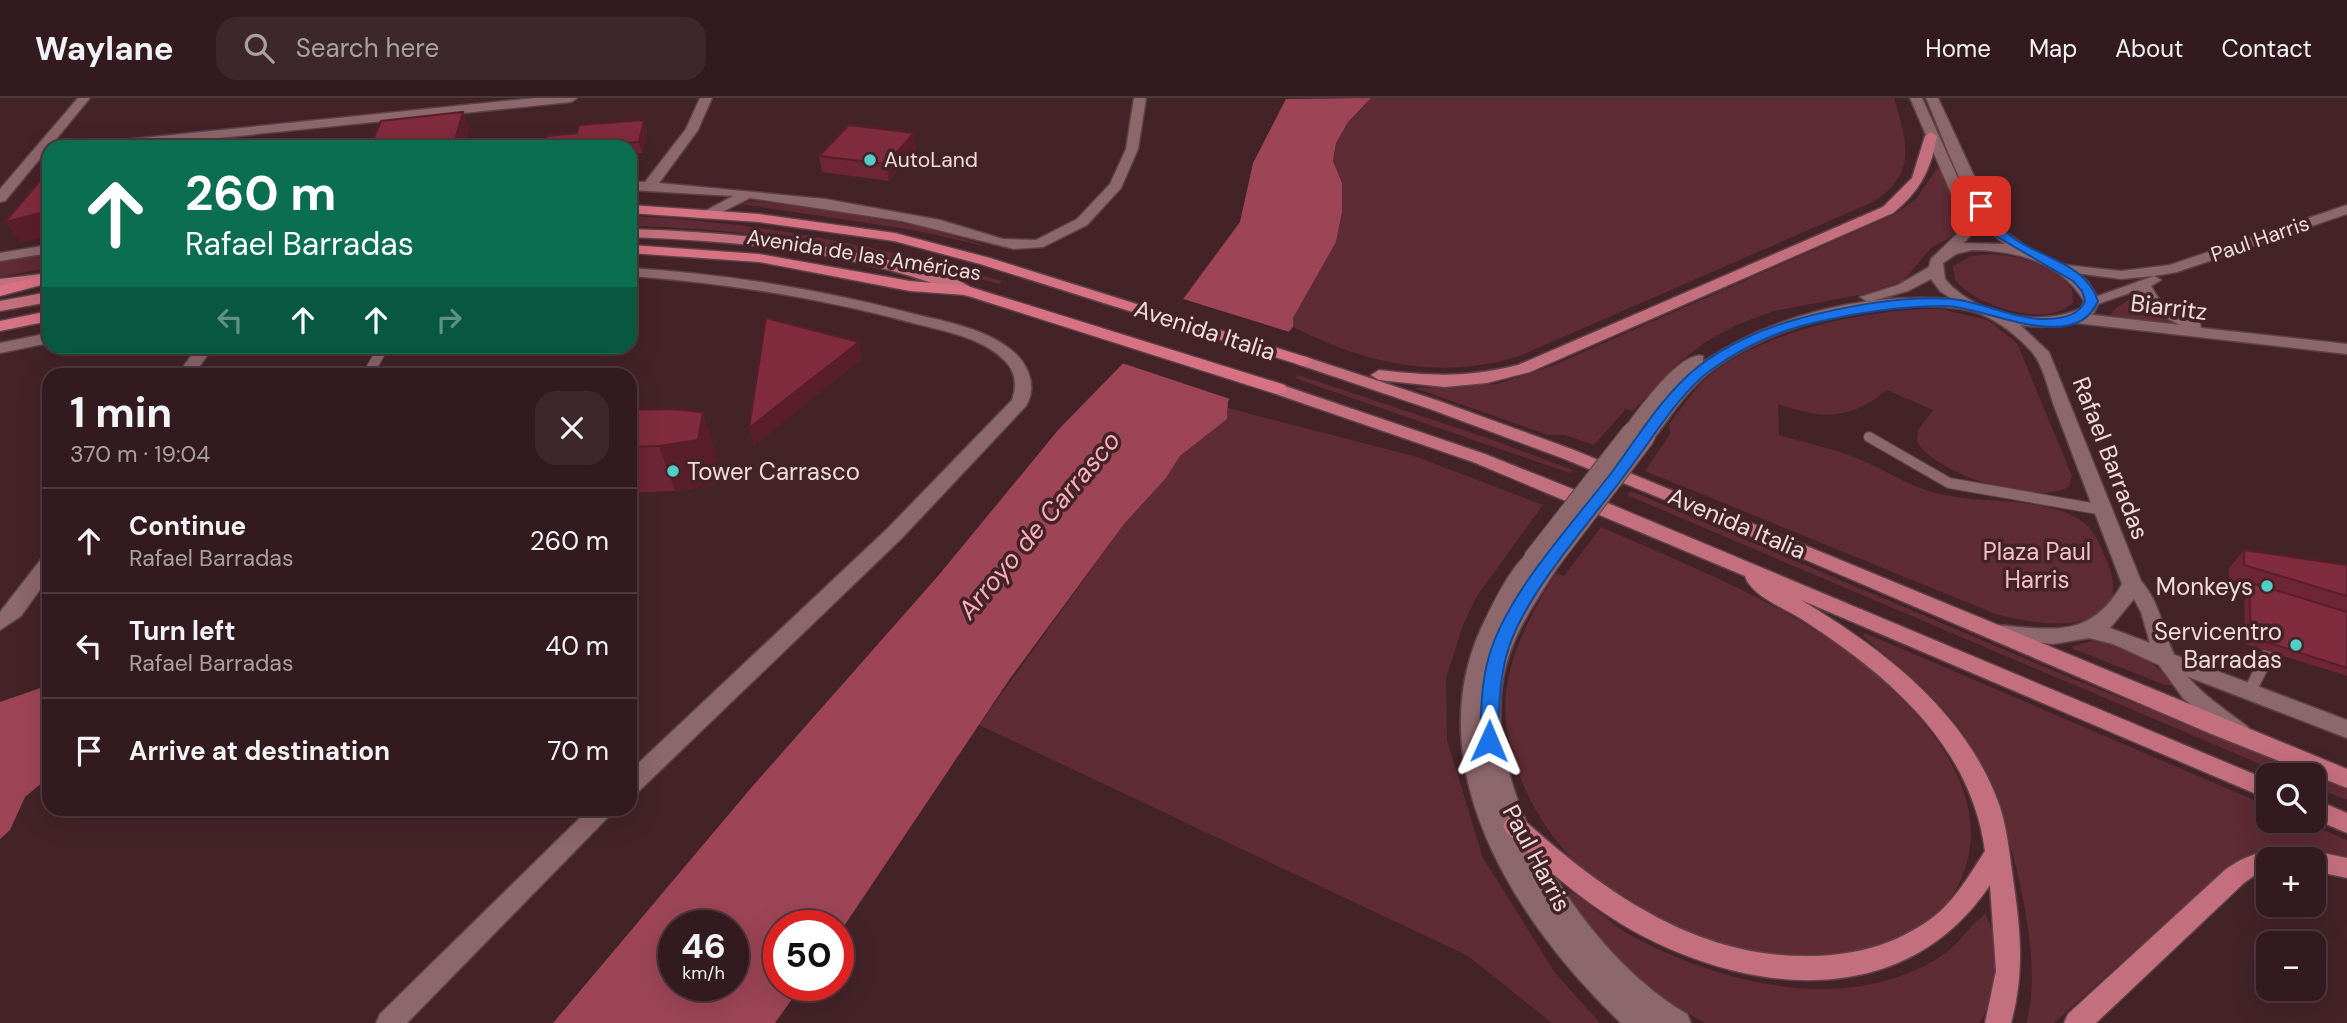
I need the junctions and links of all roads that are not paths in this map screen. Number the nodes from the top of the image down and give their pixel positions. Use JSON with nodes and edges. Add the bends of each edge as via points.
{"nodes":[{"id":1,"x":83,"y":98,"type":"edge"},
{"id":2,"x":571,"y":98,"type":"edge"},
{"id":3,"x":706,"y":98,"type":"edge"},
{"id":4,"x":1140,"y":98,"type":"edge"},
{"id":5,"x":1916,"y":98,"type":"edge"},
{"id":6,"x":1932,"y":98,"type":"edge"},
{"id":7,"x":1931,"y":136,"type":"junction"},
{"id":8,"x":52,"y":140,"type":"edge"},
{"id":9,"x":161,"y":140,"type":"edge"},
{"id":10,"x":42,"y":153,"type":"edge"},
{"id":11,"x":637,"y":186,"type":"edge"},
{"id":12,"x":649,"y":187,"type":"junction"},
{"id":13,"x":746,"y":195,"type":"junction"},
{"id":14,"x":0,"y":198,"type":"edge"},
{"id":15,"x":637,"y":209,"type":"edge"},
{"id":16,"x":2347,"y":209,"type":"edge"},
{"id":17,"x":710,"y":214,"type":"junction"},
{"id":18,"x":637,"y":233,"type":"edge"},
{"id":19,"x":637,"y":249,"type":"edge"},
{"id":20,"x":42,"y":250,"type":"edge"},
{"id":21,"x":1950,"y":250,"type":"junction"},
{"id":22,"x":0,"y":257,"type":"edge"},
{"id":23,"x":2039,"y":257,"type":"junction"},
{"id":24,"x":2061,"y":267,"type":"junction"},
{"id":25,"x":2172,"y":269,"type":"junction"},
{"id":26,"x":1935,"y":270,"type":"junction"},
{"id":27,"x":637,"y":272,"type":"edge"},
{"id":28,"x":42,"y":278,"type":"edge"},
{"id":29,"x":42,"y":279,"type":"edge"},
{"id":30,"x":0,"y":283,"type":"edge"},
{"id":31,"x":2142,"y":284,"type":"junction"},
{"id":32,"x":0,"y":291,"type":"edge"},
{"id":33,"x":967,"y":291,"type":"junction"},
{"id":34,"x":42,"y":298,"type":"edge"},
{"id":35,"x":1115,"y":301,"type":"joint"},
{"id":36,"x":2092,"y":301,"type":"junction"},
{"id":37,"x":0,"y":306,"type":"edge"},
{"id":38,"x":1973,"y":306,"type":"junction"},
{"id":39,"x":1990,"y":313,"type":"junction"},
{"id":40,"x":42,"y":317,"type":"edge"},
{"id":41,"x":2068,"y":320,"type":"junction"},
{"id":42,"x":0,"y":326,"type":"edge"},
{"id":43,"x":1086,"y":328,"type":"joint"},
{"id":44,"x":42,"y":339,"type":"edge"},
{"id":45,"x":2257,"y":339,"type":"junction"},
{"id":46,"x":0,"y":348,"type":"edge"},
{"id":47,"x":2347,"y":349,"type":"edge"},
{"id":48,"x":2041,"y":352,"type":"junction"},
{"id":49,"x":1303,"y":361,"type":"junction"},
{"id":50,"x":1279,"y":389,"type":"joint"},
{"id":51,"x":1639,"y":435,"type":"junction"},
{"id":52,"x":1869,"y":437,"type":"dead end"},
{"id":53,"x":2103,"y":510,"type":"junction"},
{"id":54,"x":1542,"y":560,"type":"junction"},
{"id":55,"x":1739,"y":564,"type":"junction"},
{"id":56,"x":42,"y":573,"type":"edge"},
{"id":57,"x":2132,"y":584,"type":"junction"},
{"id":58,"x":0,"y":623,"type":"edge"},
{"id":59,"x":1988,"y":631,"type":"junction"},
{"id":60,"x":2089,"y":631,"type":"junction"},
{"id":61,"x":2286,"y":646,"type":"edge"},
{"id":62,"x":2167,"y":660,"type":"junction"},
{"id":63,"x":2249,"y":693,"type":"junction"},
{"id":64,"x":2347,"y":729,"type":"edge"},
{"id":65,"x":2252,"y":742,"type":"junction"},
{"id":66,"x":637,"y":778,"type":"edge"},
{"id":67,"x":2347,"y":779,"type":"edge"},
{"id":68,"x":2256,"y":785,"type":"edge"},
{"id":69,"x":2326,"y":814,"type":"edge"},
{"id":70,"x":598,"y":816,"type":"edge"},
{"id":71,"x":2347,"y":823,"type":"edge"},
{"id":72,"x":1515,"y":825,"type":"junction"},
{"id":73,"x":1997,"y":853,"type":"junction"},
{"id":74,"x":2326,"y":864,"type":"edge"},
{"id":75,"x":2256,"y":865,"type":"edge"},
{"id":76,"x":2347,"y":868,"type":"edge"},
{"id":77,"x":388,"y":1023,"type":"edge"},
{"id":78,"x":1640,"y":1023,"type":"edge"},
{"id":79,"x":1678,"y":1023,"type":"edge"},
{"id":80,"x":1998,"y":1023,"type":"edge"},
{"id":81,"x":2077,"y":1023,"type":"edge"}],
"edges":[{"from":1,"to":8,"type":"street"},
{"from":2,"to":9,"type":"street"},
{"from":3,"to":12,"type":"street","via":[[692,130]]},
{"from":4,"to":13,"type":"street","via":[[1131,154],[1114,188],[1080,223],[1037,245],[1006,243],[943,224],[877,212]]},
{"from":5,"to":7,"type":"street"},
{"from":6,"to":23,"type":"street","via":[[1991,225]]},
{"from":7,"to":21,"type":"street","via":[[1967,214],[1964,235]]},
{"from":7,"to":49,"type":"main road","via":[[1916,186],[1888,210],[1524,369],[1445,382]]},
{"from":10,"to":14,"type":"street"},
{"from":11,"to":12,"type":"street"},
{"from":12,"to":13,"type":"street"},
{"from":13,"to":17,"type":"street"},
{"from":15,"to":17,"type":"highway","name":"Avenida de las Américas"},
{"from":16,"to":25,"type":"street","name":"Paul Harris"},
{"from":17,"to":35,"type":"highway","name":"Avenida de las Américas","via":[[895,237]]},
{"from":18,"to":33,"type":"main road","via":[[744,241],[841,255],[930,274]]},
{"from":19,"to":33,"type":"highway","name":"Avenida de las Américas","via":[[759,258],[911,286]]},
{"from":20,"to":22,"type":"street"},
{"from":21,"to":23,"type":"street","via":[[1990,247]]},
{"from":21,"to":26,"type":"street","via":[[1936,262]]},
{"from":23,"to":24,"type":"street"},
{"from":24,"to":25,"type":"street","name":"Paul Harris","via":[[2120,275]]},
{"from":24,"to":36,"type":"street","via":[[2078,278]]},
{"from":25,"to":31,"type":"street","name":"Paul Harris","via":[[2168,275]]},
{"from":26,"to":38,"type":"street","name":"Rafael Barradas","via":[[1945,288]]},
{"from":26,"to":51,"type":"street","name":"Paul Harris","via":[[1903,288],[1821,305],[1748,328],[1683,370]]},
{"from":27,"to":66,"type":"street","name":"Avenida de las Américas","via":[[792,289],[977,337],[1015,362],[1025,390],[1020,402],[895,533]]},
{"from":28,"to":30,"type":"main road"},
{"from":29,"to":32,"type":"highway"},
{"from":31,"to":36,"type":"street","name":"Paul Harris"},
{"from":31,"to":45,"type":"street","name":"Biarritz","via":[[2150,301],[2169,317]]},
{"from":33,"to":43,"type":"highway","name":"Avenida de las Américas"},
{"from":34,"to":37,"type":"main road"},
{"from":35,"to":49,"type":"highway","name":"Avenida Italia"},
{"from":36,"to":41,"type":"street","via":[[2088,311]]},
{"from":38,"to":39,"type":"street","name":"Rafael Barradas"},
{"from":38,"to":51,"type":"street","name":"Paul Harris","via":[[1896,304],[1833,314],[1763,335],[1705,368]]},
{"from":39,"to":41,"type":"street","name":"Rafael Barradas","via":[[2027,322]]},
{"from":39,"to":48,"type":"street","name":"Rafael Barradas","via":[[2008,322]]},
{"from":40,"to":42,"type":"highway"},
{"from":41,"to":45,"type":"street","name":"Biarritz"},
{"from":41,"to":48,"type":"street","via":[[2048,334]]},
{"from":43,"to":50,"type":"highway","name":"Avenida Italia"},
{"from":44,"to":46,"type":"street"},
{"from":45,"to":47,"type":"street","name":"Biarritz"},
{"from":48,"to":53,"type":"street","name":"Rafael Barradas"},
{"from":49,"to":59,"type":"main road","name":"Avenida Italia","via":[[1524,436]]},
{"from":50,"to":55,"type":"main road","name":"Avenida Italia","via":[[1479,458]]},
{"from":51,"to":54,"type":"street","name":"Paul Harris","bridge":true},
{"from":52,"to":53,"type":"lane","via":[[1949,483]]},
{"from":53,"to":57,"type":"street","name":"Rafael Barradas"},
{"from":54,"to":72,"type":"street","name":"Paul Harris","via":[[1500,648],[1490,698],[1489,741]]},
{"from":54,"to":78,"type":"street","name":"Paul Harris","via":[[1503,599],[1482,646],[1469,699],[1475,770],[1516,872],[1552,928]]},
{"from":55,"to":68,"type":"main road","name":"Avenida Italia"},
{"from":55,"to":73,"type":"main road","via":[[1764,587],[1871,655],[1933,712],[1967,759],[1988,807]]},
{"from":56,"to":58,"type":"street"},
{"from":57,"to":60,"type":"street","via":[[2107,621]]},
{"from":57,"to":62,"type":"street","name":"Rafael Barradas","via":[[2148,600]]},
{"from":59,"to":60,"type":"street","via":[[2040,635]]},
{"from":59,"to":65,"type":"main road","name":"Avenida Italia"},
{"from":60,"to":62,"type":"street","via":[[2118,637]]},
{"from":61,"to":63,"type":"lane","via":[[2274,643]]},
{"from":62,"to":63,"type":"street"},
{"from":62,"to":65,"type":"street","name":"Rafael Barradas","via":[[2188,690]]},
{"from":63,"to":64,"type":"street"},
{"from":65,"to":67,"type":"main road","name":"Avenida Italia"},
{"from":69,"to":71,"type":"main road"},
{"from":70,"to":77,"type":"street"},
{"from":72,"to":73,"type":"main road","via":[[1552,861],[1647,926],[1695,948],[1787,967],[1874,962],[1912,946],[1943,924]]},
{"from":72,"to":79,"type":"street","name":"Paul Harris","via":[[1556,899],[1598,955]]},
{"from":73,"to":80,"type":"main road","via":[[2011,971]]},
{"from":74,"to":76,"type":"main road"},
{"from":75,"to":81,"type":"main road","via":[[2235,876]]}]}
